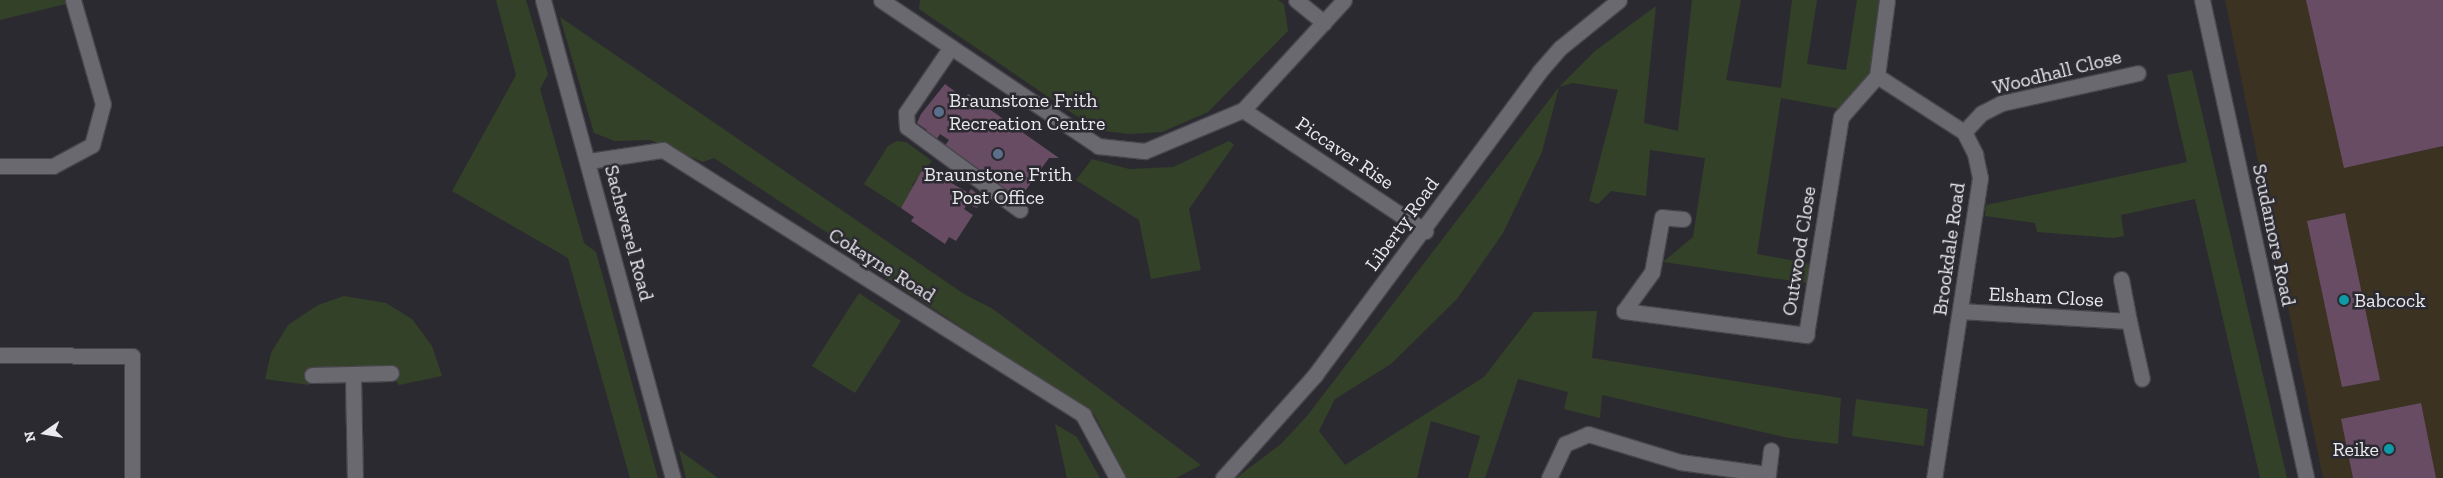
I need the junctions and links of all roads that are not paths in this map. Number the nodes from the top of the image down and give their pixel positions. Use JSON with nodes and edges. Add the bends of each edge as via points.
{"nodes":[{"id":1,"x":73,"y":0,"type":"edge"},
{"id":2,"x":543,"y":0,"type":"edge"},
{"id":3,"x":1296,"y":0,"type":"edge"},
{"id":4,"x":1344,"y":0,"type":"edge"},
{"id":5,"x":1619,"y":0,"type":"edge"},
{"id":6,"x":1887,"y":0,"type":"edge"},
{"id":7,"x":2202,"y":0,"type":"edge"},
{"id":8,"x":887,"y":2,"type":"edge"},
{"id":9,"x":1324,"y":23,"type":"junction"},
{"id":10,"x":950,"y":47,"type":"junction"},
{"id":11,"x":2138,"y":73,"type":"dead end"},
{"id":12,"x":1877,"y":76,"type":"junction"},
{"id":13,"x":1243,"y":110,"type":"junction"},
{"id":14,"x":1964,"y":132,"type":"junction"},
{"id":15,"x":589,"y":161,"type":"junction"},
{"id":16,"x":0,"y":166,"type":"edge"},
{"id":17,"x":1020,"y":210,"type":"dead end"},
{"id":18,"x":1683,"y":219,"type":"dead end"},
{"id":19,"x":1425,"y":230,"type":"junction"},
{"id":20,"x":2120,"y":279,"type":"dead end"},
{"id":21,"x":1960,"y":311,"type":"junction"},
{"id":22,"x":2129,"y":321,"type":"junction"},
{"id":23,"x":0,"y":356,"type":"edge"},
{"id":24,"x":391,"y":373,"type":"dead end"},
{"id":25,"x":312,"y":375,"type":"dead end"},
{"id":26,"x":353,"y":377,"type":"junction"},
{"id":27,"x":2142,"y":379,"type":"dead end"},
{"id":28,"x":1771,"y":450,"type":"dead end"},
{"id":29,"x":132,"y":478,"type":"edge"},
{"id":30,"x":354,"y":478,"type":"edge"},
{"id":31,"x":673,"y":478,"type":"edge"},
{"id":32,"x":1117,"y":478,"type":"edge"},
{"id":33,"x":1223,"y":478,"type":"edge"},
{"id":34,"x":1549,"y":478,"type":"edge"},
{"id":35,"x":1934,"y":478,"type":"edge"},
{"id":36,"x":2306,"y":478,"type":"edge"}],
"edges":[{"from":1,"to":16,"type":"street","via":[[103,104],[92,145],[54,166]]},
{"from":2,"to":15,"type":"street","name":"Sacheverel Road"},
{"from":3,"to":9,"type":"street"},
{"from":4,"to":9,"type":"street"},
{"from":5,"to":19,"type":"street","name":"Liberty Road","via":[[1560,48],[1538,72]]},
{"from":6,"to":12,"type":"street"},
{"from":7,"to":36,"type":"street","name":"Scudamore Road"},
{"from":8,"to":10,"type":"street"},
{"from":9,"to":13,"type":"street"},
{"from":10,"to":13,"type":"street","via":[[1098,146],[1145,151]]},
{"from":10,"to":17,"type":"street","via":[[906,113],[907,127]]},
{"from":11,"to":14,"type":"street","name":"Woodhall Close","via":[[2002,103],[1982,113]]},
{"from":12,"to":14,"type":"street","name":"Brookdale Road"},
{"from":12,"to":18,"type":"street","name":"Outwood Close","via":[[1841,117],[1806,335],[1624,310],[1652,272],[1662,217]]},
{"from":13,"to":19,"type":"street","name":"Piccaver Rise"},
{"from":14,"to":21,"type":"street","name":"Brookdale Road","via":[[1976,154],[1980,178]]},
{"from":15,"to":31,"type":"street","name":"Sacheverel Road"},
{"from":15,"to":32,"type":"street","name":"Cokayne Road","via":[[663,150],[1083,415]]},
{"from":19,"to":33,"type":"street","name":"Liberty Road","via":[[1314,374]]},
{"from":20,"to":22,"type":"street","name":"Elsham Close"},
{"from":21,"to":22,"type":"street","name":"Elsham Close"},
{"from":21,"to":35,"type":"street","name":"Brookdale Road"},
{"from":22,"to":27,"type":"street","name":"Elsham Close"},
{"from":23,"to":29,"type":"street","via":[[132,356]]},
{"from":24,"to":26,"type":"street"},
{"from":25,"to":26,"type":"street"},
{"from":26,"to":30,"type":"street"},
{"from":28,"to":34,"type":"street","via":[[1768,474],[1680,462],[1588,434],[1565,444]]}]}
